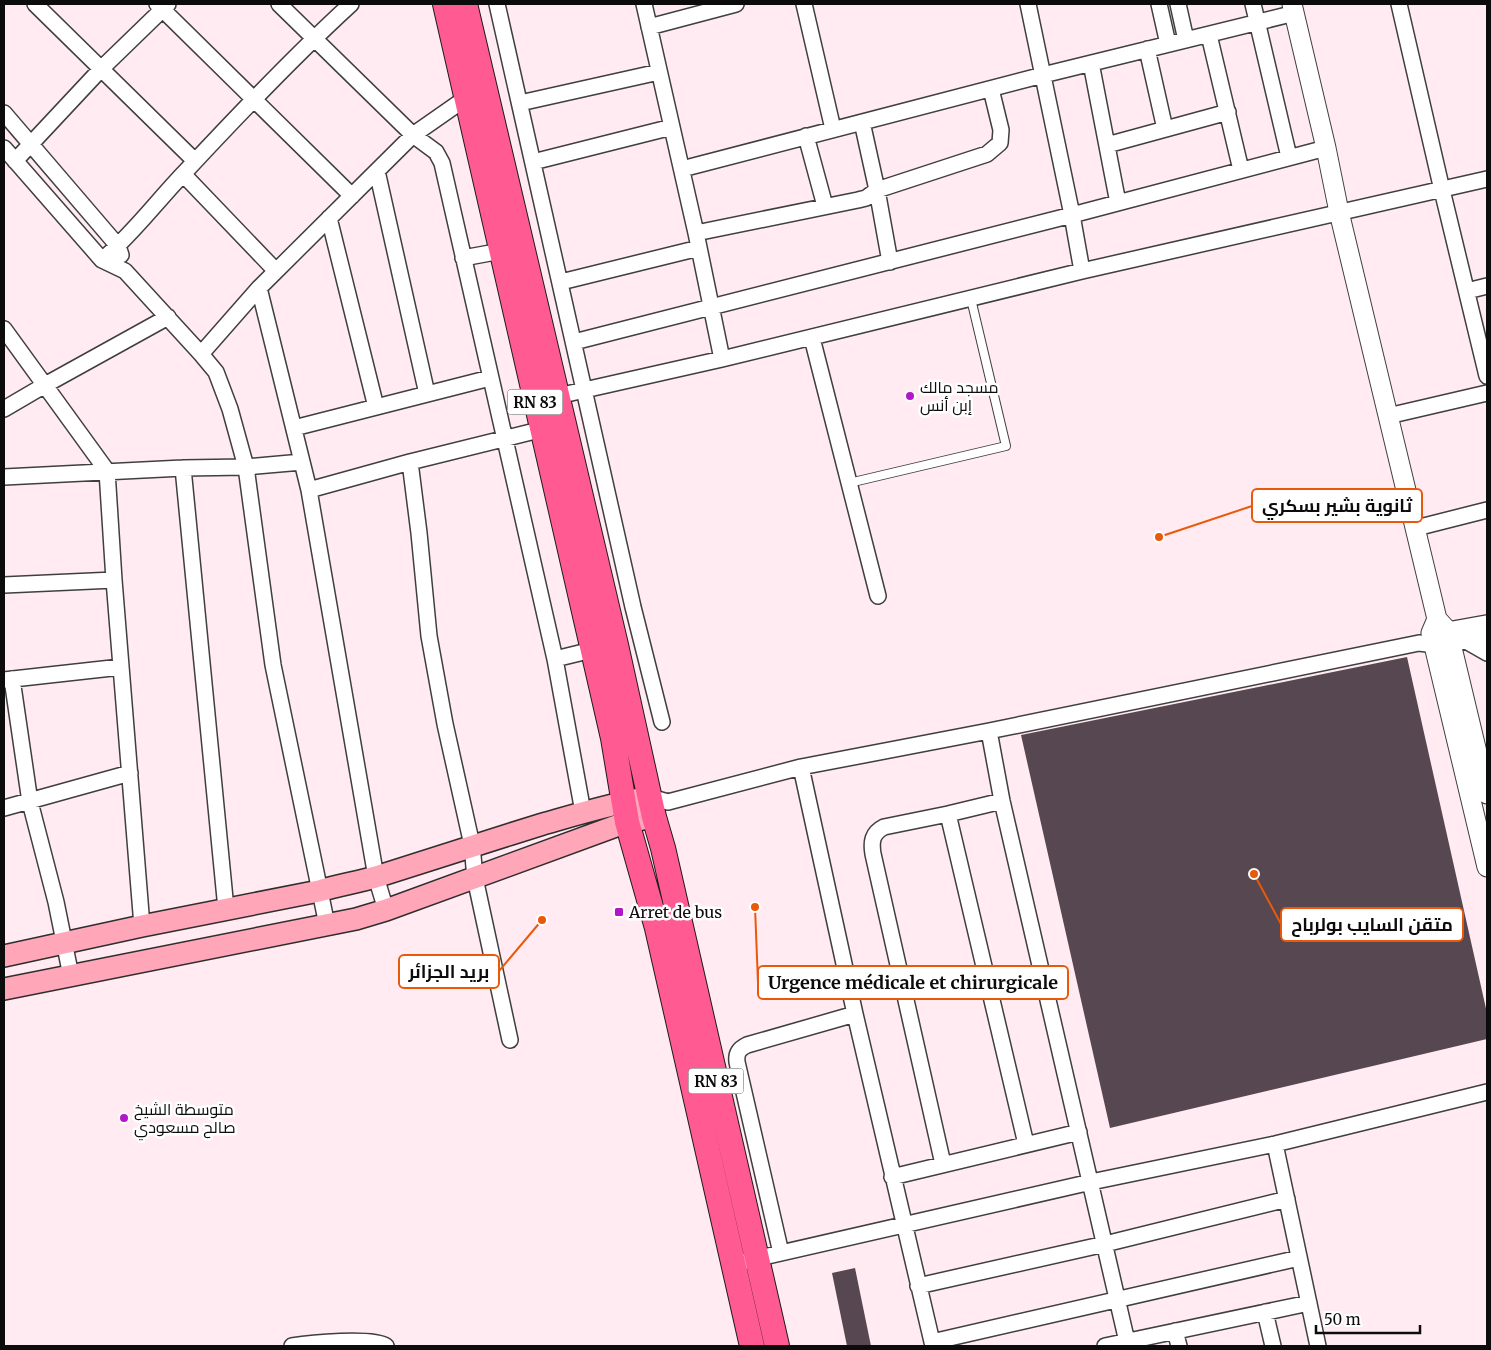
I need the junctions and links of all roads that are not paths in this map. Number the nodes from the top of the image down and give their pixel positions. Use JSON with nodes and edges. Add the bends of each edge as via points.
{"nodes":[{"id":1,"x":35,"y":4,"type":"edge"},
{"id":2,"x":279,"y":4,"type":"edge"},
{"id":3,"x":351,"y":4,"type":"edge"},
{"id":4,"x":445,"y":4,"type":"edge"},
{"id":5,"x":465,"y":4,"type":"edge"},
{"id":6,"x":497,"y":4,"type":"edge"},
{"id":7,"x":644,"y":4,"type":"edge"},
{"id":8,"x":736,"y":4,"type":"edge"},
{"id":9,"x":804,"y":4,"type":"edge"},
{"id":10,"x":1028,"y":4,"type":"edge"},
{"id":11,"x":1159,"y":4,"type":"edge"},
{"id":12,"x":1178,"y":4,"type":"edge"},
{"id":13,"x":1253,"y":4,"type":"edge"},
{"id":14,"x":1399,"y":4,"type":"edge"},
{"id":15,"x":163,"y":6,"type":"edge"},
{"id":16,"x":1294,"y":9,"type":"edge"},
{"id":17,"x":1257,"y":23,"type":"junction"},
{"id":18,"x":650,"y":27,"type":"junction"},
{"id":19,"x":1209,"y":34,"type":"junction"},
{"id":20,"x":314,"y":38,"type":"junction"},
{"id":21,"x":1186,"y":40,"type":"junction"},
{"id":22,"x":1168,"y":44,"type":"junction"},
{"id":23,"x":1147,"y":50,"type":"junction"},
{"id":24,"x":1091,"y":63,"type":"junction"},
{"id":25,"x":101,"y":69,"type":"junction"},
{"id":26,"x":659,"y":72,"type":"junction"},
{"id":27,"x":1043,"y":75,"type":"junction"},
{"id":28,"x":991,"y":88,"type":"junction"},
{"id":29,"x":254,"y":98,"type":"junction"},
{"id":30,"x":466,"y":98,"type":"junction"},
{"id":31,"x":520,"y":103,"type":"junction"},
{"id":32,"x":1228,"y":112,"type":"junction"},
{"id":33,"x":4,"y":113,"type":"edge"},
{"id":34,"x":862,"y":122,"type":"junction"},
{"id":35,"x":672,"y":127,"type":"junction"},
{"id":36,"x":834,"y":129,"type":"junction"},
{"id":37,"x":1165,"y":129,"type":"junction"},
{"id":38,"x":413,"y":135,"type":"junction"},
{"id":39,"x":806,"y":136,"type":"junction"},
{"id":40,"x":30,"y":144,"type":"junction"},
{"id":41,"x":1107,"y":145,"type":"junction"},
{"id":42,"x":4,"y":148,"type":"edge"},
{"id":43,"x":1326,"y":148,"type":"junction"},
{"id":44,"x":1289,"y":157,"type":"junction"},
{"id":45,"x":15,"y":161,"type":"junction"},
{"id":46,"x":195,"y":161,"type":"junction"},
{"id":47,"x":534,"y":162,"type":"junction"},
{"id":48,"x":682,"y":169,"type":"junction"},
{"id":49,"x":1241,"y":170,"type":"junction"},
{"id":50,"x":377,"y":171,"type":"junction"},
{"id":51,"x":183,"y":174,"type":"junction"},
{"id":52,"x":1487,"y":180,"type":"edge"},
{"id":53,"x":877,"y":190,"type":"junction"},
{"id":54,"x":1442,"y":190,"type":"junction"},
{"id":55,"x":352,"y":196,"type":"junction"},
{"id":56,"x":1118,"y":203,"type":"junction"},
{"id":57,"x":825,"y":206,"type":"junction"},
{"id":58,"x":1339,"y":212,"type":"junction"},
{"id":59,"x":1072,"y":215,"type":"junction"},
{"id":60,"x":329,"y":218,"type":"junction"},
{"id":61,"x":697,"y":240,"type":"junction"},
{"id":62,"x":118,"y":246,"type":"junction"},
{"id":63,"x":501,"y":251,"type":"junction"},
{"id":64,"x":463,"y":258,"type":"junction"},
{"id":65,"x":102,"y":260,"type":"junction"},
{"id":66,"x":890,"y":262,"type":"junction"},
{"id":67,"x":125,"y":271,"type":"junction"},
{"id":68,"x":276,"y":271,"type":"junction"},
{"id":69,"x":1082,"y":271,"type":"junction"},
{"id":70,"x":561,"y":282,"type":"junction"},
{"id":71,"x":1487,"y":286,"type":"edge"},
{"id":72,"x":259,"y":288,"type":"junction"},
{"id":73,"x":1467,"y":291,"type":"junction"},
{"id":74,"x":971,"y":299,"type":"junction"},
{"id":75,"x":712,"y":307,"type":"junction"},
{"id":76,"x":168,"y":317,"type":"junction"},
{"id":77,"x":4,"y":329,"type":"edge"},
{"id":78,"x":812,"y":338,"type":"junction"},
{"id":79,"x":574,"y":342,"type":"junction"},
{"id":80,"x":202,"y":354,"type":"junction"},
{"id":81,"x":722,"y":360,"type":"junction"},
{"id":82,"x":1487,"y":376,"type":"edge"},
{"id":83,"x":490,"y":378,"type":"junction"},
{"id":84,"x":45,"y":385,"type":"junction"},
{"id":85,"x":585,"y":390,"type":"junction"},
{"id":86,"x":1487,"y":392,"type":"edge"},
{"id":87,"x":427,"y":394,"type":"junction"},
{"id":88,"x":546,"y":398,"type":"junction"},
{"id":89,"x":376,"y":407,"type":"junction"},
{"id":90,"x":4,"y":409,"type":"edge"},
{"id":91,"x":1388,"y":416,"type":"junction"},
{"id":92,"x":554,"y":426,"type":"junction"},
{"id":93,"x":294,"y":428,"type":"junction"},
{"id":94,"x":504,"y":439,"type":"junction"},
{"id":95,"x":302,"y":462,"type":"junction"},
{"id":96,"x":410,"y":462,"type":"junction"},
{"id":97,"x":246,"y":467,"type":"junction"},
{"id":98,"x":183,"y":468,"type":"junction"},
{"id":99,"x":108,"y":471,"type":"junction"},
{"id":100,"x":4,"y":477,"type":"edge"},
{"id":101,"x":849,"y":483,"type":"junction"},
{"id":102,"x":310,"y":490,"type":"junction"},
{"id":103,"x":1487,"y":510,"type":"edge"},
{"id":104,"x":1416,"y":528,"type":"junction"},
{"id":105,"x":114,"y":580,"type":"junction"},
{"id":106,"x":4,"y":586,"type":"edge"},
{"id":107,"x":878,"y":596,"type":"dead end"},
{"id":108,"x":633,"y":607,"type":"junction"},
{"id":109,"x":609,"y":613,"type":"junction"},
{"id":110,"x":1487,"y":623,"type":"edge"},
{"id":111,"x":1441,"y":637,"type":"junction"},
{"id":112,"x":1487,"y":637,"type":"edge"},
{"id":113,"x":592,"y":650,"type":"junction"},
{"id":114,"x":1487,"y":653,"type":"edge"},
{"id":115,"x":555,"y":659,"type":"junction"},
{"id":116,"x":121,"y":667,"type":"junction"},
{"id":117,"x":8,"y":680,"type":"edge"},
{"id":118,"x":662,"y":722,"type":"dead end"},
{"id":119,"x":989,"y":731,"type":"junction"},
{"id":120,"x":801,"y":767,"type":"junction"},
{"id":121,"x":130,"y":773,"type":"junction"},
{"id":122,"x":1487,"y":794,"type":"edge"},
{"id":123,"x":1002,"y":801,"type":"junction"},
{"id":124,"x":30,"y":802,"type":"junction"},
{"id":125,"x":657,"y":805,"type":"junction"},
{"id":126,"x":4,"y":808,"type":"edge"},
{"id":127,"x":583,"y":812,"type":"junction"},
{"id":128,"x":626,"y":812,"type":"junction"},
{"id":129,"x":948,"y":814,"type":"junction"},
{"id":130,"x":472,"y":845,"type":"junction"},
{"id":131,"x":1487,"y":867,"type":"edge"},
{"id":132,"x":376,"y":876,"type":"junction"},
{"id":133,"x":475,"y":878,"type":"junction"},
{"id":134,"x":319,"y":891,"type":"junction"},
{"id":135,"x":226,"y":909,"type":"junction"},
{"id":136,"x":386,"y":910,"type":"junction"},
{"id":137,"x":327,"y":924,"type":"junction"},
{"id":138,"x":668,"y":925,"type":"junction"},
{"id":139,"x":142,"y":926,"type":"junction"},
{"id":140,"x":65,"y":943,"type":"junction"},
{"id":141,"x":4,"y":956,"type":"edge"},
{"id":142,"x":71,"y":976,"type":"junction"},
{"id":143,"x":4,"y":989,"type":"edge"},
{"id":144,"x":855,"y":1014,"type":"junction"},
{"id":145,"x":510,"y":1040,"type":"dead end"},
{"id":146,"x":1487,"y":1092,"type":"edge"},
{"id":147,"x":1080,"y":1132,"type":"junction"},
{"id":148,"x":1026,"y":1144,"type":"junction"},
{"id":149,"x":1275,"y":1144,"type":"junction"},
{"id":150,"x":943,"y":1164,"type":"junction"},
{"id":151,"x":892,"y":1177,"type":"junction"},
{"id":152,"x":1091,"y":1182,"type":"junction"},
{"id":153,"x":1287,"y":1199,"type":"junction"},
{"id":154,"x":904,"y":1226,"type":"junction"},
{"id":155,"x":1105,"y":1244,"type":"junction"},
{"id":156,"x":781,"y":1253,"type":"junction"},
{"id":157,"x":1299,"y":1258,"type":"junction"},
{"id":158,"x":756,"y":1259,"type":"junction"},
{"id":159,"x":733,"y":1264,"type":"junction"},
{"id":160,"x":918,"y":1286,"type":"junction"},
{"id":161,"x":1117,"y":1300,"type":"junction"},
{"id":162,"x":1309,"y":1303,"type":"junction"},
{"id":163,"x":1265,"y":1312,"type":"junction"},
{"id":164,"x":1175,"y":1331,"type":"junction"},
{"id":165,"x":932,"y":1344,"type":"edge"},
{"id":166,"x":1127,"y":1344,"type":"edge"},
{"id":167,"x":292,"y":1346,"type":"edge"},
{"id":168,"x":386,"y":1346,"type":"edge"},
{"id":169,"x":752,"y":1346,"type":"edge"},
{"id":170,"x":777,"y":1346,"type":"edge"},
{"id":171,"x":1105,"y":1346,"type":"edge"},
{"id":172,"x":1178,"y":1346,"type":"edge"},
{"id":173,"x":1272,"y":1346,"type":"edge"},
{"id":174,"x":1318,"y":1346,"type":"edge"}],
"edges":[{"from":1,"to":25,"type":"street"},
{"from":2,"to":20,"type":"street"},
{"from":3,"to":20,"type":"street"},
{"from":4,"to":30,"type":"main road","number":"RN 83"},
{"from":5,"to":88,"type":"main road","number":"RN 83"},
{"from":6,"to":31,"type":"street"},
{"from":7,"to":18,"type":"street"},
{"from":8,"to":18,"type":"street"},
{"from":9,"to":36,"type":"street"},
{"from":10,"to":27,"type":"street"},
{"from":11,"to":22,"type":"street"},
{"from":12,"to":21,"type":"street"},
{"from":13,"to":17,"type":"street"},
{"from":14,"to":54,"type":"street"},
{"from":15,"to":25,"type":"street"},
{"from":15,"to":29,"type":"street"},
{"from":16,"to":17,"type":"street"},
{"from":16,"to":43,"type":"street"},
{"from":17,"to":19,"type":"street"},
{"from":17,"to":44,"type":"street"},
{"from":18,"to":26,"type":"street"},
{"from":19,"to":21,"type":"street"},
{"from":19,"to":32,"type":"street"},
{"from":20,"to":29,"type":"street"},
{"from":20,"to":38,"type":"street"},
{"from":21,"to":22,"type":"street"},
{"from":22,"to":23,"type":"street"},
{"from":23,"to":24,"type":"street"},
{"from":23,"to":37,"type":"street"},
{"from":24,"to":27,"type":"street"},
{"from":24,"to":41,"type":"street"},
{"from":25,"to":40,"type":"street"},
{"from":25,"to":46,"type":"street"},
{"from":26,"to":31,"type":"street"},
{"from":26,"to":35,"type":"street"},
{"from":27,"to":28,"type":"street"},
{"from":27,"to":59,"type":"street"},
{"from":28,"to":34,"type":"street"},
{"from":28,"to":53,"type":"street","via":[[1001,130],[1000,143],[987,154]]},
{"from":29,"to":46,"type":"street"},
{"from":29,"to":55,"type":"street"},
{"from":30,"to":38,"type":"street"},
{"from":30,"to":63,"type":"main road","number":"RN 83"},
{"from":31,"to":47,"type":"street"},
{"from":32,"to":37,"type":"street"},
{"from":32,"to":49,"type":"street"},
{"from":33,"to":40,"type":"street"},
{"from":34,"to":36,"type":"street"},
{"from":34,"to":53,"type":"street"},
{"from":35,"to":47,"type":"street"},
{"from":35,"to":48,"type":"street"},
{"from":36,"to":39,"type":"street"},
{"from":37,"to":41,"type":"street"},
{"from":38,"to":50,"type":"street"},
{"from":38,"to":64,"type":"street","via":[[436,152],[442,163]]},
{"from":39,"to":48,"type":"street"},
{"from":39,"to":57,"type":"street"},
{"from":40,"to":45,"type":"street"},
{"from":40,"to":62,"type":"street"},
{"from":41,"to":56,"type":"street"},
{"from":42,"to":45,"type":"street"},
{"from":43,"to":44,"type":"street"},
{"from":43,"to":58,"type":"street"},
{"from":44,"to":49,"type":"street"},
{"from":45,"to":65,"type":"street"},
{"from":46,"to":51,"type":"street"},
{"from":47,"to":70,"type":"street"},
{"from":48,"to":61,"type":"street"},
{"from":49,"to":56,"type":"street"},
{"from":50,"to":55,"type":"street"},
{"from":50,"to":87,"type":"street"},
{"from":51,"to":62,"type":"street"},
{"from":51,"to":68,"type":"street"},
{"from":52,"to":54,"type":"street"},
{"from":53,"to":57,"type":"street","via":[[866,198]]},
{"from":53,"to":66,"type":"street"},
{"from":54,"to":58,"type":"street"},
{"from":54,"to":73,"type":"street"},
{"from":55,"to":60,"type":"street"},
{"from":56,"to":59,"type":"street"},
{"from":57,"to":61,"type":"street"},
{"from":58,"to":69,"type":"street"},
{"from":58,"to":91,"type":"street"},
{"from":59,"to":66,"type":"street"},
{"from":59,"to":69,"type":"street"},
{"from":60,"to":68,"type":"street"},
{"from":60,"to":89,"type":"street"},
{"from":61,"to":70,"type":"street"},
{"from":61,"to":75,"type":"street"},
{"from":62,"to":65,"type":"street"},
{"from":62,"to":67,"type":"street"},
{"from":63,"to":64,"type":"street"},
{"from":63,"to":88,"type":"main road","number":"RN 83"},
{"from":64,"to":83,"type":"street"},
{"from":65,"to":67,"type":"street"},
{"from":66,"to":75,"type":"street"},
{"from":67,"to":76,"type":"street"},
{"from":68,"to":72,"type":"street"},
{"from":69,"to":74,"type":"street"},
{"from":70,"to":79,"type":"street"},
{"from":71,"to":73,"type":"street"},
{"from":72,"to":80,"type":"street"},
{"from":72,"to":93,"type":"street"},
{"from":73,"to":82,"type":"street"},
{"from":74,"to":78,"type":"street"},
{"from":74,"to":101,"type":"lane","via":[[1006,446]]},
{"from":75,"to":79,"type":"street"},
{"from":75,"to":81,"type":"street"},
{"from":76,"to":80,"type":"street"},
{"from":76,"to":84,"type":"street"},
{"from":77,"to":84,"type":"street"},
{"from":78,"to":81,"type":"street"},
{"from":78,"to":101,"type":"street"},
{"from":79,"to":85,"type":"street"},
{"from":80,"to":97,"type":"street","via":[[216,372]]},
{"from":81,"to":85,"type":"street"},
{"from":83,"to":87,"type":"street"},
{"from":83,"to":94,"type":"street"},
{"from":84,"to":90,"type":"street"},
{"from":84,"to":99,"type":"street"},
{"from":85,"to":88,"type":"street"},
{"from":85,"to":108,"type":"street"},
{"from":86,"to":91,"type":"street"},
{"from":87,"to":89,"type":"street"},
{"from":88,"to":92,"type":"main road","number":"RN 83"},
{"from":89,"to":93,"type":"street"},
{"from":91,"to":104,"type":"street"},
{"from":92,"to":94,"type":"street"},
{"from":92,"to":109,"type":"main road","number":"RN 83"},
{"from":92,"to":113,"type":"main road","number":"RN 83"},
{"from":93,"to":95,"type":"street"},
{"from":94,"to":96,"type":"street"},
{"from":94,"to":115,"type":"street"},
{"from":95,"to":97,"type":"street"},
{"from":95,"to":102,"type":"street"},
{"from":96,"to":102,"type":"street"},
{"from":96,"to":130,"type":"street","via":[[429,636]]},
{"from":97,"to":98,"type":"street"},
{"from":97,"to":134,"type":"street","via":[[272,665]]},
{"from":98,"to":99,"type":"street"},
{"from":98,"to":135,"type":"street"},
{"from":99,"to":100,"type":"street"},
{"from":99,"to":105,"type":"street"},
{"from":101,"to":107,"type":"street"},
{"from":102,"to":132,"type":"street"},
{"from":103,"to":104,"type":"street"},
{"from":104,"to":111,"type":"street"},
{"from":105,"to":106,"type":"street"},
{"from":105,"to":116,"type":"street"},
{"from":108,"to":109,"type":"street"},
{"from":108,"to":118,"type":"street"},
{"from":109,"to":125,"type":"main road","number":"RN 83"},
{"from":110,"to":111,"type":"street"},
{"from":111,"to":112,"type":"street"},
{"from":111,"to":114,"type":"street"},
{"from":111,"to":119,"type":"street"},
{"from":111,"to":122,"type":"street"},
{"from":111,"to":131,"type":"street"},
{"from":113,"to":115,"type":"street"},
{"from":113,"to":128,"type":"main road","number":"RN 83"},
{"from":115,"to":127,"type":"street"},
{"from":116,"to":117,"type":"street"},
{"from":116,"to":121,"type":"street"},
{"from":117,"to":124,"type":"street"},
{"from":119,"to":120,"type":"street"},
{"from":119,"to":123,"type":"street"},
{"from":120,"to":125,"type":"street"},
{"from":120,"to":144,"type":"street"},
{"from":121,"to":124,"type":"street"},
{"from":121,"to":139,"type":"street"},
{"from":123,"to":129,"type":"street"},
{"from":123,"to":147,"type":"street"},
{"from":124,"to":126,"type":"street"},
{"from":124,"to":140,"type":"street"},
{"from":125,"to":128,"type":"main road"},
{"from":125,"to":138,"type":"main road","number":"RN 83"},
{"from":127,"to":128,"type":"main road"},
{"from":127,"to":130,"type":"main road"},
{"from":128,"to":133,"type":"main road"},
{"from":128,"to":138,"type":"main road","number":"RN 83"},
{"from":129,"to":148,"type":"street"},
{"from":129,"to":150,"type":"street","via":[[884,827],[878,830],[871,843]]},
{"from":130,"to":132,"type":"main road"},
{"from":130,"to":133,"type":"street"},
{"from":132,"to":134,"type":"main road"},
{"from":132,"to":136,"type":"street"},
{"from":133,"to":136,"type":"main road"},
{"from":133,"to":145,"type":"street"},
{"from":134,"to":135,"type":"main road"},
{"from":134,"to":137,"type":"street"},
{"from":135,"to":139,"type":"main road"},
{"from":136,"to":137,"type":"main road"},
{"from":137,"to":142,"type":"main road"},
{"from":138,"to":158,"type":"main road","number":"RN 83"},
{"from":138,"to":159,"type":"main road","number":"RN 83"},
{"from":139,"to":140,"type":"main road"},
{"from":140,"to":141,"type":"main road"},
{"from":140,"to":142,"type":"street"},
{"from":142,"to":143,"type":"main road"},
{"from":144,"to":151,"type":"street"},
{"from":144,"to":156,"type":"street","via":[[747,1045],[737,1052]]},
{"from":146,"to":149,"type":"street"},
{"from":147,"to":148,"type":"street"},
{"from":147,"to":152,"type":"street"},
{"from":148,"to":150,"type":"street"},
{"from":149,"to":152,"type":"street"},
{"from":149,"to":153,"type":"street"},
{"from":150,"to":151,"type":"street"},
{"from":151,"to":154,"type":"street"},
{"from":152,"to":154,"type":"street"},
{"from":152,"to":155,"type":"street"},
{"from":153,"to":155,"type":"street"},
{"from":153,"to":157,"type":"street"},
{"from":154,"to":156,"type":"street"},
{"from":154,"to":160,"type":"street"},
{"from":155,"to":160,"type":"street"},
{"from":155,"to":161,"type":"street"},
{"from":156,"to":158,"type":"street"},
{"from":157,"to":161,"type":"street"},
{"from":157,"to":162,"type":"street"},
{"from":158,"to":159,"type":"street"},
{"from":158,"to":170,"type":"main road","number":"RN 83"},
{"from":159,"to":169,"type":"main road","number":"RN 83"},
{"from":160,"to":165,"type":"street"},
{"from":161,"to":165,"type":"street"},
{"from":161,"to":166,"type":"street"},
{"from":162,"to":163,"type":"street"},
{"from":162,"to":174,"type":"street"},
{"from":163,"to":164,"type":"street"},
{"from":163,"to":173,"type":"street"},
{"from":164,"to":166,"type":"street"},
{"from":164,"to":172,"type":"street"},
{"from":166,"to":171,"type":"street"},
{"from":167,"to":168,"type":"street","via":[[372,1342]]}]}
